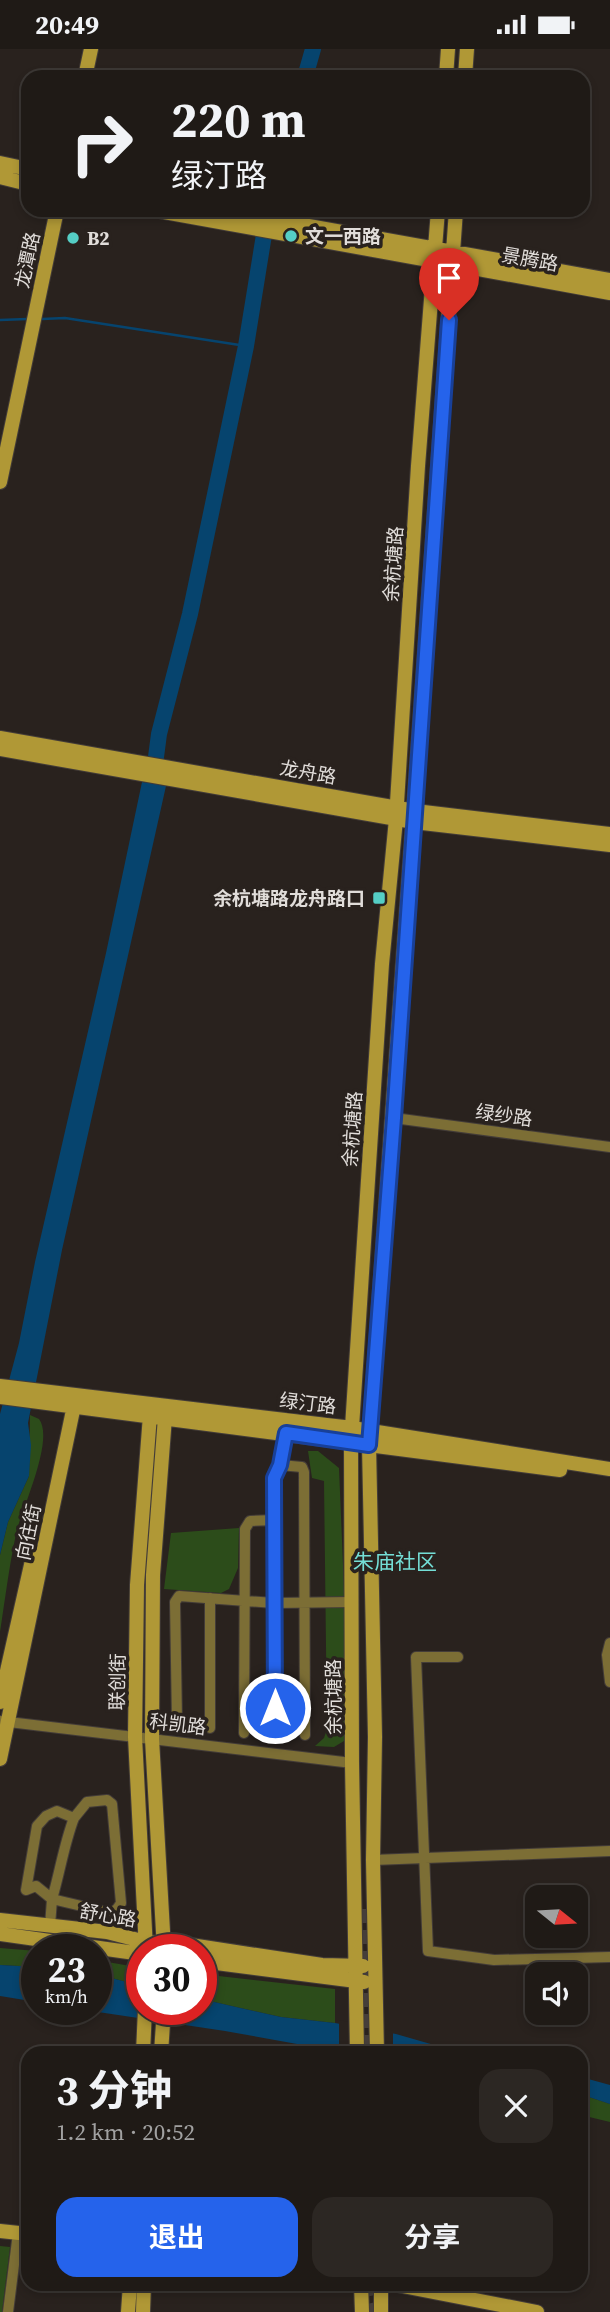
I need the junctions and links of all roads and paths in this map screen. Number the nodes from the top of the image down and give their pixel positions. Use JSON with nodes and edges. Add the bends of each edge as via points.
{"nodes":[{"id":1,"x":91,"y":49,"type":"edge"},
{"id":2,"x":447,"y":49,"type":"edge"},
{"id":3,"x":467,"y":49,"type":"edge"},
{"id":4,"x":86,"y":70,"type":"edge"},
{"id":5,"x":446,"y":70,"type":"edge"},
{"id":6,"x":466,"y":70,"type":"edge"},
{"id":7,"x":0,"y":163,"type":"edge"},
{"id":8,"x":21,"y":168,"type":"edge"},
{"id":9,"x":0,"y":177,"type":"edge"},
{"id":10,"x":21,"y":182,"type":"edge"},
{"id":11,"x":56,"y":217,"type":"edge"},
{"id":12,"x":205,"y":217,"type":"edge"},
{"id":13,"x":236,"y":217,"type":"edge"},
{"id":14,"x":438,"y":217,"type":"edge"},
{"id":15,"x":456,"y":217,"type":"edge"},
{"id":16,"x":250,"y":223,"type":"junction"},
{"id":17,"x":435,"y":255,"type":"junction"},
{"id":18,"x":453,"y":257,"type":"junction"},
{"id":19,"x":610,"y":280,"type":"edge"},
{"id":20,"x":610,"y":293,"type":"edge"},
{"id":21,"x":1,"y":477,"type":"edge"},
{"id":22,"x":0,"y":738,"type":"edge"},
{"id":23,"x":0,"y":749,"type":"edge"},
{"id":24,"x":135,"y":767,"type":"junction"},
{"id":25,"x":397,"y":813,"type":"junction"},
{"id":26,"x":414,"y":817,"type":"junction"},
{"id":27,"x":610,"y":834,"type":"edge"},
{"id":28,"x":610,"y":845,"type":"edge"},
{"id":29,"x":394,"y":1118,"type":"junction"},
{"id":30,"x":610,"y":1147,"type":"edge"},
{"id":31,"x":1,"y":1392,"type":"edge"},
{"id":32,"x":72,"y":1400,"type":"junction"},
{"id":33,"x":150,"y":1415,"type":"junction"},
{"id":34,"x":165,"y":1417,"type":"junction"},
{"id":35,"x":286,"y":1433,"type":"junction"},
{"id":36,"x":351,"y":1435,"type":"junction"},
{"id":37,"x":370,"y":1438,"type":"junction"},
{"id":38,"x":280,"y":1465,"type":"junction"},
{"id":39,"x":610,"y":1469,"type":"edge"},
{"id":40,"x":610,"y":1476,"type":"edge"},
{"id":41,"x":274,"y":1520,"type":"junction"},
{"id":42,"x":210,"y":1598,"type":"junction"},
{"id":43,"x":245,"y":1601,"type":"junction"},
{"id":44,"x":304,"y":1602,"type":"junction"},
{"id":45,"x":352,"y":1602,"type":"junction"},
{"id":46,"x":274,"y":1604,"type":"junction"},
{"id":47,"x":610,"y":1643,"type":"edge"},
{"id":48,"x":458,"y":1657,"type":"dead end"},
{"id":49,"x":610,"y":1682,"type":"edge"},
{"id":50,"x":0,"y":1702,"type":"edge"},
{"id":51,"x":4,"y":1721,"type":"edge"},
{"id":52,"x":177,"y":1721,"type":"dead end"},
{"id":53,"x":210,"y":1728,"type":"dead end"},
{"id":54,"x":352,"y":1729,"type":"junction"},
{"id":55,"x":244,"y":1733,"type":"dead end"},
{"id":56,"x":275,"y":1734,"type":"dead end"},
{"id":57,"x":305,"y":1735,"type":"dead end"},
{"id":58,"x":135,"y":1737,"type":"junction"},
{"id":59,"x":375,"y":1737,"type":"junction"},
{"id":60,"x":152,"y":1739,"type":"junction"},
{"id":61,"x":0,"y":1759,"type":"edge"},
{"id":62,"x":352,"y":1763,"type":"junction"},
{"id":63,"x":74,"y":1818,"type":"junction"},
{"id":64,"x":610,"y":1851,"type":"edge"},
{"id":65,"x":422,"y":1858,"type":"junction"},
{"id":66,"x":373,"y":1860,"type":"junction"},
{"id":67,"x":52,"y":1899,"type":"junction"},
{"id":68,"x":0,"y":1920,"type":"edge"},
{"id":69,"x":50,"y":1926,"type":"junction"},
{"id":70,"x":0,"y":1934,"type":"edge"},
{"id":71,"x":144,"y":1934,"type":"edge"},
{"id":72,"x":163,"y":1934,"type":"edge"},
{"id":73,"x":126,"y":1940,"type":"edge"},
{"id":74,"x":126,"y":1946,"type":"edge"},
{"id":75,"x":217,"y":1952,"type":"edge"},
{"id":76,"x":610,"y":1957,"type":"edge"},
{"id":77,"x":217,"y":1963,"type":"edge"},
{"id":78,"x":375,"y":1965,"type":"junction"},
{"id":79,"x":357,"y":1966,"type":"junction"},
{"id":80,"x":376,"y":1982,"type":"junction"},
{"id":81,"x":357,"y":1983,"type":"junction"},
{"id":82,"x":145,"y":2025,"type":"edge"},
{"id":83,"x":163,"y":2025,"type":"edge"},
{"id":84,"x":143,"y":2046,"type":"edge"},
{"id":85,"x":162,"y":2046,"type":"edge"},
{"id":86,"x":357,"y":2046,"type":"edge"},
{"id":87,"x":377,"y":2046,"type":"edge"},
{"id":88,"x":0,"y":2231,"type":"edge"},
{"id":89,"x":21,"y":2234,"type":"edge"},
{"id":90,"x":21,"y":2244,"type":"edge"},
{"id":91,"x":130,"y":2291,"type":"edge"},
{"id":92,"x":144,"y":2291,"type":"edge"},
{"id":93,"x":361,"y":2291,"type":"edge"},
{"id":94,"x":381,"y":2291,"type":"edge"},
{"id":95,"x":428,"y":2291,"type":"edge"},
{"id":96,"x":8,"y":2312,"type":"edge"},
{"id":97,"x":128,"y":2312,"type":"edge"},
{"id":98,"x":143,"y":2312,"type":"edge"},
{"id":99,"x":362,"y":2312,"type":"edge"},
{"id":100,"x":381,"y":2312,"type":"edge"},
{"id":101,"x":537,"y":2312,"type":"edge"}],
"edges":[{"from":1,"to":4,"type":"street"},
{"from":2,"to":5,"type":"street"},
{"from":3,"to":6,"type":"street"},
{"from":7,"to":8,"type":"street"},
{"from":9,"to":10,"type":"street"},
{"from":11,"to":21,"type":"street","name":"龙潭路"},
{"from":12,"to":16,"type":"street","name":"景腾路"},
{"from":13,"to":16,"type":"street","name":"景腾路"},
{"from":14,"to":17,"type":"street","name":"余杭塘路"},
{"from":15,"to":18,"type":"street","name":"余杭塘路"},
{"from":16,"to":17,"type":"street","name":"景腾路"},
{"from":17,"to":18,"type":"street","name":"景腾路"},
{"from":17,"to":25,"type":"street","name":"余杭塘路"},
{"from":18,"to":19,"type":"street","name":"景腾路"},
{"from":18,"to":20,"type":"street","name":"景腾路"},
{"from":18,"to":26,"type":"street","name":"余杭塘路"},
{"from":22,"to":24,"type":"street","name":"龙舟路"},
{"from":23,"to":24,"type":"street","name":"龙舟路"},
{"from":24,"to":25,"type":"street","name":"龙舟路"},
{"from":25,"to":26,"type":"street","name":"龙舟路"},
{"from":25,"to":36,"type":"street","name":"余杭塘路","via":[[382,964]]},
{"from":26,"to":27,"type":"street","name":"龙舟路"},
{"from":26,"to":28,"type":"street","name":"龙舟路"},
{"from":26,"to":29,"type":"street","name":"余杭塘路"},
{"from":29,"to":30,"type":"street","name":"绿纱路"},
{"from":29,"to":37,"type":"street","name":"余杭塘路"},
{"from":31,"to":32,"type":"street","name":"绿汀路"},
{"from":32,"to":33,"type":"street","name":"绿汀路"},
{"from":32,"to":36,"type":"street","name":"绿汀路"},
{"from":32,"to":50,"type":"street","name":"向往街"},
{"from":32,"to":51,"type":"street","name":"向往街"},
{"from":33,"to":34,"type":"street","name":"绿汀路"},
{"from":33,"to":58,"type":"street","name":"联创街","via":[[137,1585]]},
{"from":34,"to":35,"type":"street","name":"绿汀路"},
{"from":34,"to":60,"type":"street","name":"联创街","via":[[153,1575]]},
{"from":35,"to":36,"type":"street","name":"绿汀路"},
{"from":35,"to":38,"type":"street"},
{"from":36,"to":37,"type":"street","name":"绿汀路"},
{"from":36,"to":45,"type":"street","name":"余杭塘路"},
{"from":37,"to":39,"type":"street","name":"绿汀路"},
{"from":37,"to":40,"type":"street","name":"绿汀路"},
{"from":37,"to":59,"type":"street","name":"余杭塘路"},
{"from":38,"to":41,"type":"street","via":[[274,1478]]},
{"from":38,"to":44,"type":"street","via":[[302,1467],[304,1472]]},
{"from":41,"to":43,"type":"street","via":[[250,1521],[245,1529]]},
{"from":41,"to":46,"type":"street"},
{"from":42,"to":43,"type":"street"},
{"from":42,"to":52,"type":"street","via":[[179,1596],[175,1602]]},
{"from":42,"to":53,"type":"street"},
{"from":43,"to":46,"type":"street"},
{"from":43,"to":55,"type":"street"},
{"from":44,"to":45,"type":"street"},
{"from":44,"to":46,"type":"street"},
{"from":44,"to":57,"type":"street"},
{"from":45,"to":54,"type":"street","name":"余杭塘路"},
{"from":46,"to":56,"type":"street"},
{"from":47,"to":49,"type":"street"},
{"from":48,"to":65,"type":"street","via":[[416,1657]]},
{"from":51,"to":58,"type":"street","name":"科凯路"},
{"from":51,"to":61,"type":"street","name":"向往街"},
{"from":54,"to":59,"type":"street","via":[[357,1745],[365,1909],[366,1745]]},
{"from":54,"to":62,"type":"street","name":"余杭塘路"},
{"from":58,"to":60,"type":"street","name":"科凯路"},
{"from":58,"to":71,"type":"street","name":"联创街"},
{"from":59,"to":66,"type":"street","name":"余杭塘路"},
{"from":60,"to":62,"type":"street","name":"科凯路"},
{"from":60,"to":72,"type":"street","name":"联创街"},
{"from":62,"to":79,"type":"street","name":"余杭塘路"},
{"from":63,"to":67,"type":"street"},
{"from":63,"to":67,"type":"street","via":[[57,1811],[37,1826],[26,1890],[36,1886]]},
{"from":63,"to":67,"type":"street","via":[[87,1802],[107,1800],[111,1804],[121,1903],[111,1913]]},
{"from":64,"to":65,"type":"street"},
{"from":65,"to":66,"type":"street"},
{"from":65,"to":76,"type":"street","via":[[428,1951],[494,1960]]},
{"from":66,"to":78,"type":"street","name":"余杭塘路"},
{"from":67,"to":69,"type":"street"},
{"from":68,"to":69,"type":"street","name":"舒心路"},
{"from":69,"to":73,"type":"street","name":"舒心路","via":[[107,1933]]},
{"from":70,"to":74,"type":"street","name":"舒心路"},
{"from":75,"to":79,"type":"street","name":"舒心路"},
{"from":77,"to":81,"type":"street"},
{"from":78,"to":79,"type":"street","name":"舒心路"},
{"from":78,"to":80,"type":"street","name":"余杭塘路"},
{"from":79,"to":81,"type":"street","name":"余杭塘路"},
{"from":80,"to":81,"type":"street"},
{"from":80,"to":87,"type":"street","name":"余杭塘路"},
{"from":81,"to":86,"type":"street","name":"余杭塘路"},
{"from":82,"to":84,"type":"street"},
{"from":83,"to":85,"type":"street"},
{"from":88,"to":89,"type":"street"},
{"from":90,"to":96,"type":"street"},
{"from":91,"to":97,"type":"street"},
{"from":92,"to":98,"type":"street"},
{"from":93,"to":99,"type":"street"},
{"from":94,"to":100,"type":"street"},
{"from":95,"to":101,"type":"street"}]}
